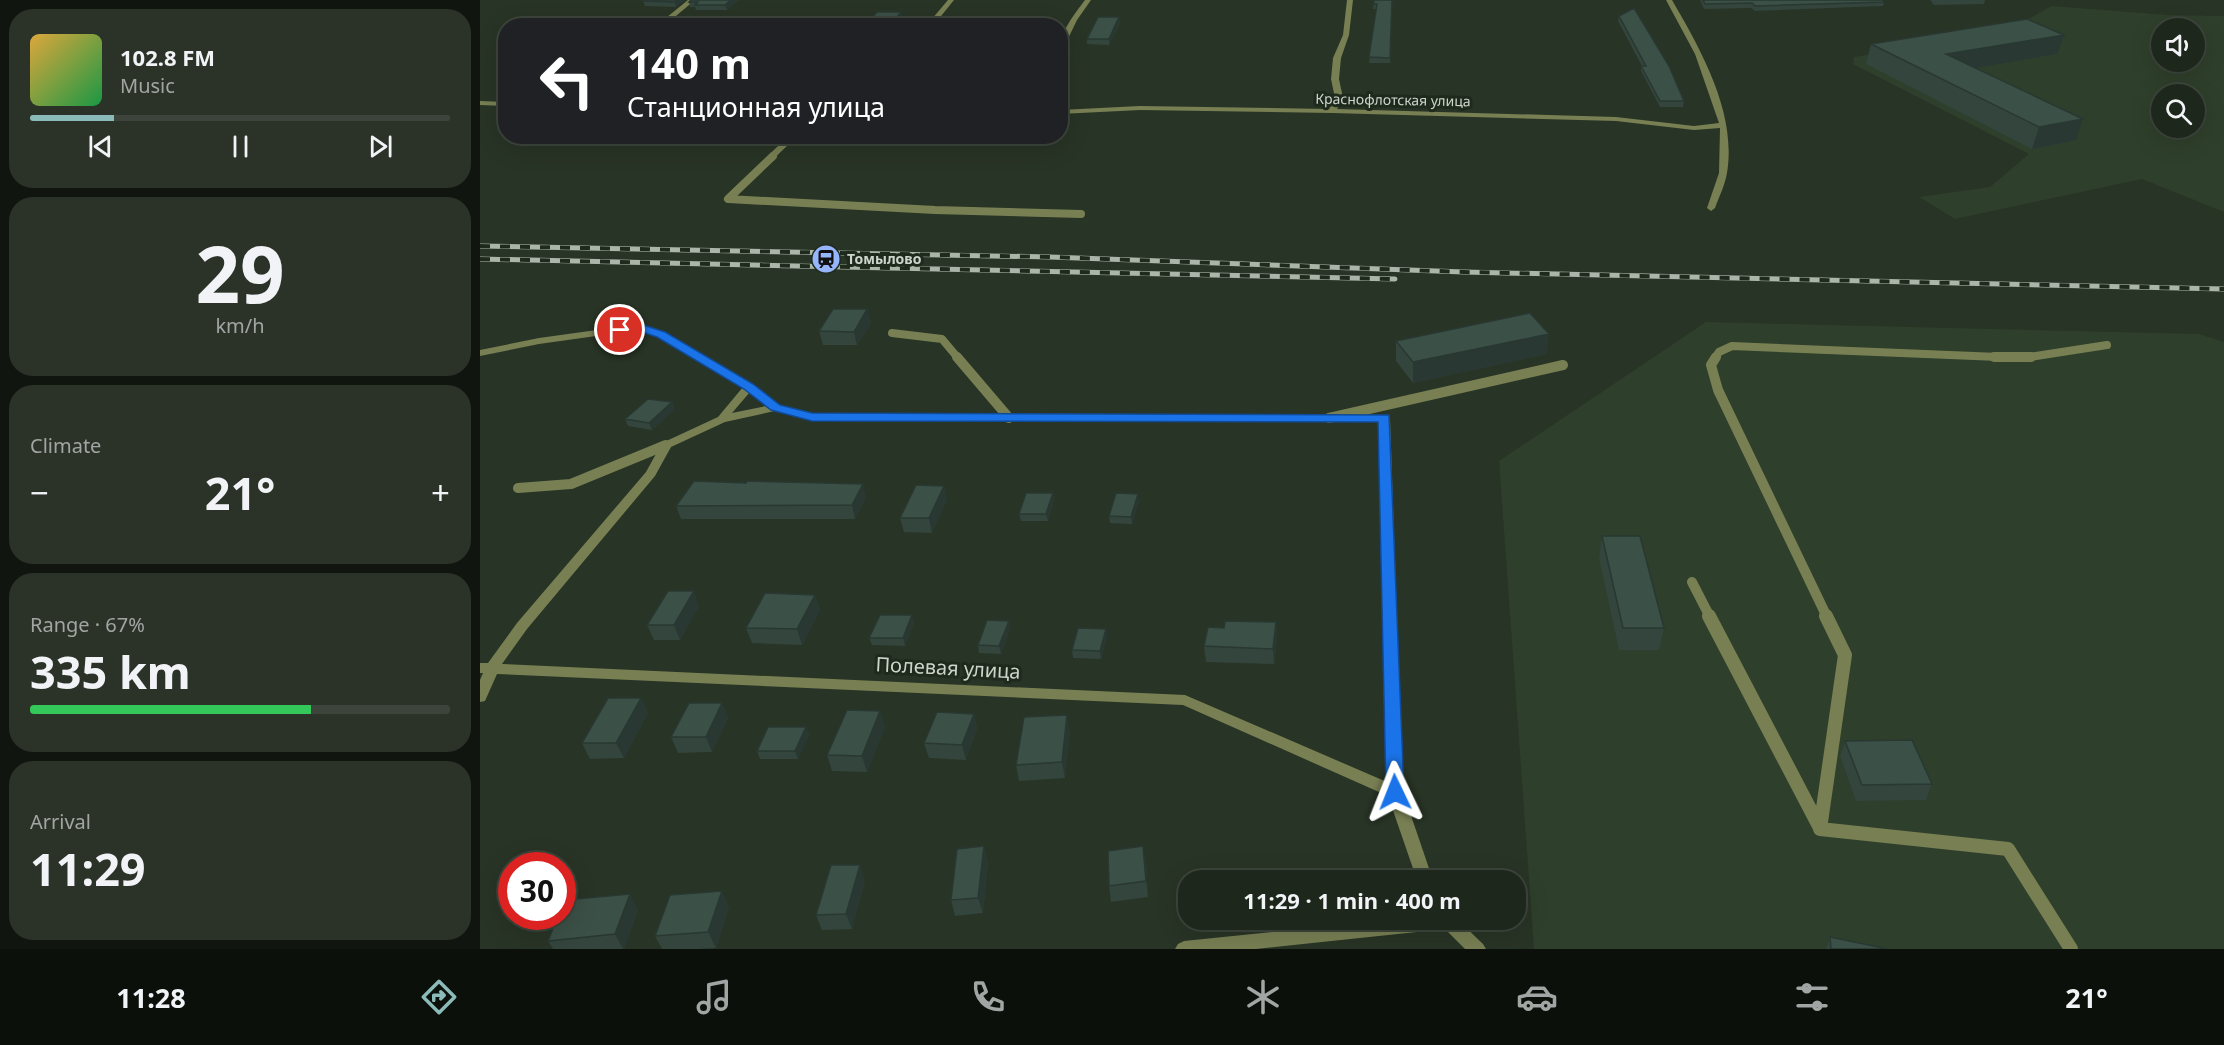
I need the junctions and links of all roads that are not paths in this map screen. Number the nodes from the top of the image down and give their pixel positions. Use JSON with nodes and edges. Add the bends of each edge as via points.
{"nodes":[{"id":1,"x":692,"y":0,"type":"edge"},
{"id":2,"x":951,"y":0,"type":"edge"},
{"id":3,"x":1088,"y":0,"type":"edge"},
{"id":4,"x":1350,"y":0,"type":"edge"},
{"id":5,"x":1669,"y":0,"type":"edge"},
{"id":6,"x":669,"y":18,"type":"edge"},
{"id":7,"x":936,"y":18,"type":"edge"},
{"id":8,"x":1068,"y":32,"type":"edge"},
{"id":9,"x":480,"y":103,"type":"edge"},
{"id":10,"x":498,"y":104,"type":"edge"},
{"id":11,"x":1332,"y":111,"type":"junction"},
{"id":12,"x":1068,"y":112,"type":"edge"},
{"id":13,"x":1724,"y":125,"type":"junction"},
{"id":14,"x":785,"y":144,"type":"edge"},
{"id":15,"x":1711,"y":208,"type":"dead end"},
{"id":16,"x":1081,"y":214,"type":"dead end"},
{"id":17,"x":891,"y":333,"type":"dead end"},
{"id":18,"x":2107,"y":345,"type":"dead end"},
{"id":19,"x":480,"y":353,"type":"edge"},
{"id":20,"x":1563,"y":365,"type":"dead end"},
{"id":21,"x":748,"y":387,"type":"junction"},
{"id":22,"x":775,"y":408,"type":"junction"},
{"id":23,"x":1009,"y":418,"type":"junction"},
{"id":24,"x":1329,"y":418,"type":"junction"},
{"id":25,"x":722,"y":419,"type":"junction"},
{"id":26,"x":666,"y":445,"type":"junction"},
{"id":27,"x":518,"y":488,"type":"dead end"},
{"id":28,"x":1692,"y":582,"type":"dead end"},
{"id":29,"x":486,"y":668,"type":"edge"},
{"id":30,"x":480,"y":697,"type":"edge"},
{"id":31,"x":1395,"y":792,"type":"junction"},
{"id":32,"x":1820,"y":829,"type":"junction"},
{"id":33,"x":1422,"y":870,"type":"edge"},
{"id":34,"x":1356,"y":930,"type":"edge"},
{"id":35,"x":1457,"y":930,"type":"edge"},
{"id":36,"x":1184,"y":949,"type":"edge"},
{"id":37,"x":1477,"y":949,"type":"edge"},
{"id":38,"x":2071,"y":949,"type":"edge"}],
"edges":[{"from":1,"to":6,"type":"street"},
{"from":2,"to":7,"type":"street"},
{"from":3,"to":8,"type":"street"},
{"from":4,"to":11,"type":"street","via":[[1346,35],[1337,58],[1335,79],[1339,98]]},
{"from":5,"to":13,"type":"street","via":[[1699,54]]},
{"from":9,"to":10,"type":"street"},
{"from":11,"to":12,"type":"street","name":"Краснофлотская улица","via":[[1140,108]]},
{"from":11,"to":13,"type":"street","name":"Краснофлотская улица","via":[[1616,118],[1694,128]]},
{"from":13,"to":15,"type":"street","via":[[1723,173]]},
{"from":14,"to":16,"type":"lane","via":[[728,199]]},
{"from":17,"to":23,"type":"lane","via":[[942,339]]},
{"from":18,"to":32,"type":"lane","via":[[2023,358],[1731,346],[1719,352],[1711,365],[1718,390],[1845,655]]},
{"from":19,"to":21,"type":"street","via":[[640,327],[661,334]]},
{"from":20,"to":24,"type":"lane"},
{"from":21,"to":22,"type":"street"},
{"from":21,"to":25,"type":"street"},
{"from":22,"to":23,"type":"street","via":[[812,417]]},
{"from":22,"to":25,"type":"street"},
{"from":23,"to":24,"type":"street"},
{"from":24,"to":31,"type":"street","via":[[1384,418]]},
{"from":25,"to":26,"type":"street"},
{"from":26,"to":27,"type":"lane","via":[[571,484]]},
{"from":26,"to":29,"type":"street","via":[[651,473]]},
{"from":28,"to":32,"type":"lane"},
{"from":29,"to":30,"type":"street"},
{"from":29,"to":31,"type":"street","name":"Полевая улица","via":[[1185,700]]},
{"from":31,"to":33,"type":"street"},
{"from":32,"to":38,"type":"lane","via":[[2008,849]]},
{"from":34,"to":36,"type":"street"},
{"from":35,"to":37,"type":"street"}]}
